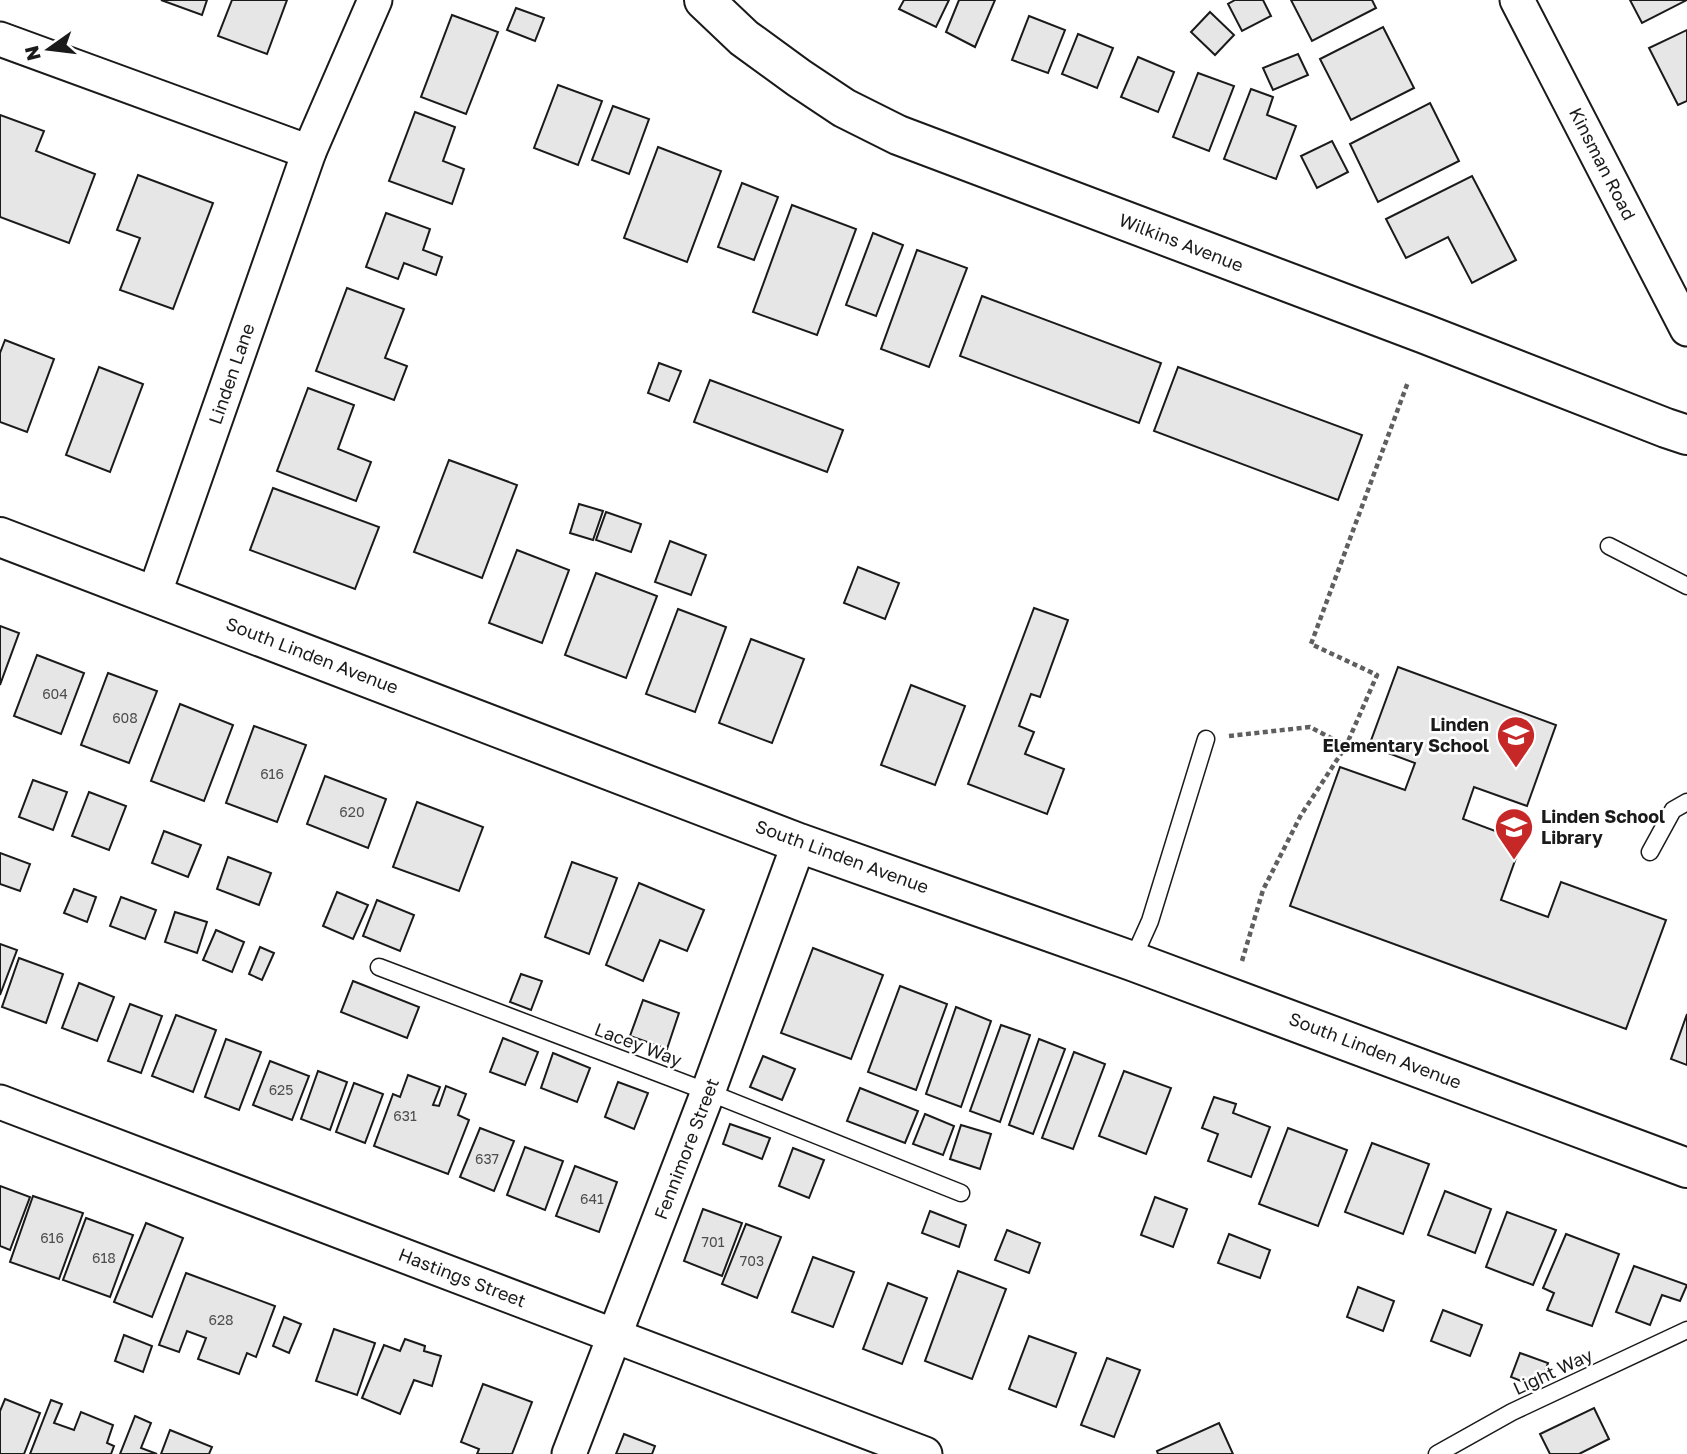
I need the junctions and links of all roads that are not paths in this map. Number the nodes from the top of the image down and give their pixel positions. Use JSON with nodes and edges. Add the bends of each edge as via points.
{"nodes":[{"id":1,"x":375,"y":0,"type":"edge"},
{"id":2,"x":704,"y":0,"type":"edge"},
{"id":3,"x":1517,"y":0,"type":"edge"},
{"id":4,"x":0,"y":39,"type":"edge"},
{"id":5,"x":309,"y":152,"type":"junction"},
{"id":6,"x":1687,"y":329,"type":"edge"},
{"id":7,"x":1687,"y":435,"type":"edge"},
{"id":8,"x":0,"y":537,"type":"edge"},
{"id":9,"x":1609,"y":546,"type":"dead end"},
{"id":10,"x":1687,"y":586,"type":"edge"},
{"id":11,"x":153,"y":595,"type":"junction"},
{"id":12,"x":1206,"y":739,"type":"road end"},
{"id":13,"x":1687,"y":802,"type":"edge"},
{"id":14,"x":799,"y":843,"type":"junction"},
{"id":15,"x":1650,"y":852,"type":"dead end"},
{"id":16,"x":1132,"y":961,"type":"junction"},
{"id":17,"x":379,"y":967,"type":"dead end"},
{"id":18,"x":708,"y":1093,"type":"junction"},
{"id":19,"x":0,"y":1102,"type":"edge"},
{"id":20,"x":1687,"y":1168,"type":"edge"},
{"id":21,"x":961,"y":1193,"type":"dead end"},
{"id":22,"x":1687,"y":1330,"type":"edge"},
{"id":23,"x":615,"y":1336,"type":"junction"},
{"id":24,"x":569,"y":1454,"type":"edge"},
{"id":25,"x":925,"y":1454,"type":"edge"},
{"id":26,"x":1437,"y":1454,"type":"edge"}],
"edges":[{"from":1,"to":5,"type":"street","name":"Linden Lane"},
{"from":2,"to":7,"type":"street","name":"Wilkins Avenue","via":[[744,38],[799,78],[844,108],[898,135]]},
{"from":3,"to":6,"type":"street","name":"Kinsman Road"},
{"from":4,"to":5,"type":"street"},
{"from":5,"to":11,"type":"street","name":"Linden Lane"},
{"from":8,"to":11,"type":"street","name":"South Linden Avenue"},
{"from":9,"to":10,"type":"lane"},
{"from":11,"to":14,"type":"street","name":"South Linden Avenue"},
{"from":12,"to":16,"type":"lane","via":[[1150,920]]},
{"from":13,"to":15,"type":"lane","via":[[1673,810]]},
{"from":14,"to":16,"type":"street","name":"South Linden Avenue"},
{"from":14,"to":18,"type":"street","name":"Fennimore Street"},
{"from":16,"to":20,"type":"street","name":"South Linden Avenue"},
{"from":17,"to":18,"type":"lane","name":"Lacey Way"},
{"from":18,"to":21,"type":"lane","name":"Lacey Way"},
{"from":18,"to":23,"type":"street","name":"Fennimore Street"},
{"from":19,"to":23,"type":"street","name":"Hastings Street"},
{"from":22,"to":26,"type":"lane","name":"Light Way","via":[[1512,1412]]},
{"from":23,"to":24,"type":"street","name":"Fennimore Street"},
{"from":23,"to":25,"type":"street","name":"Hastings Street"}]}
